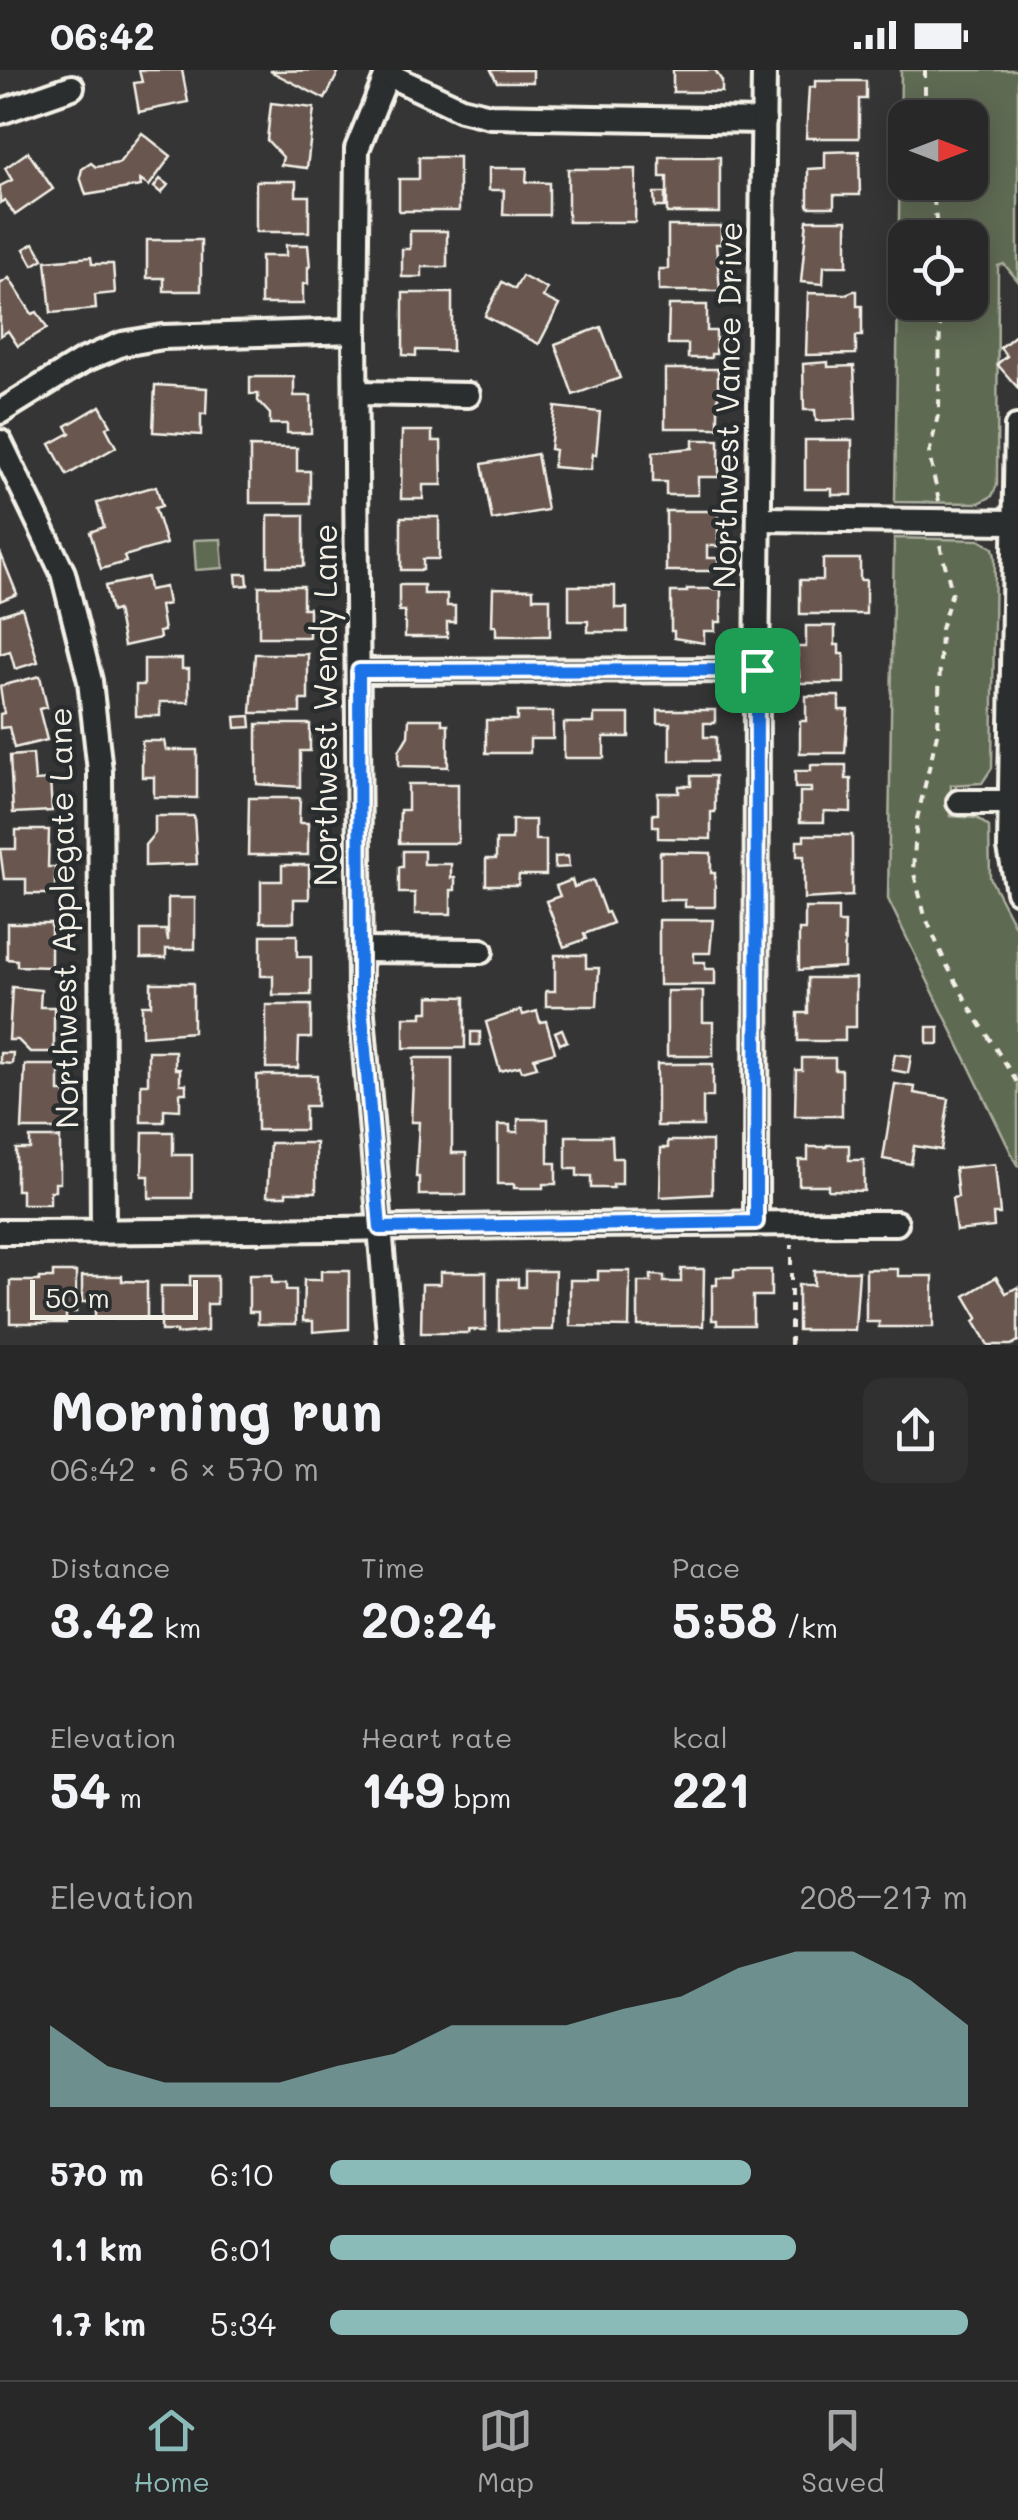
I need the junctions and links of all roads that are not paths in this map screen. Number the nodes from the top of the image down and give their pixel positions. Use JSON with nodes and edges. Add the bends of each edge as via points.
{"nodes":[{"id":1,"x":764,"y":70,"type":"edge"},
{"id":2,"x":388,"y":72,"type":"edge"},
{"id":3,"x":72,"y":87,"type":"dead end"},
{"id":4,"x":0,"y":112,"type":"edge"},
{"id":5,"x":764,"y":121,"type":"junction"},
{"id":6,"x":355,"y":331,"type":"junction"},
{"id":7,"x":357,"y":393,"type":"junction"},
{"id":8,"x":468,"y":395,"type":"dead end"},
{"id":9,"x":0,"y":412,"type":"edge"},
{"id":10,"x":1017,"y":427,"type":"edge"},
{"id":11,"x":0,"y":442,"type":"edge"},
{"id":12,"x":759,"y":519,"type":"junction"},
{"id":13,"x":1014,"y":522,"type":"junction"},
{"id":14,"x":757,"y":670,"type":"junction"},
{"id":15,"x":359,"y":671,"type":"junction"},
{"id":16,"x":959,"y":802,"type":"dead end"},
{"id":17,"x":1011,"y":802,"type":"junction"},
{"id":18,"x":1018,"y":891,"type":"edge"},
{"id":19,"x":360,"y":950,"type":"junction"},
{"id":20,"x":481,"y":951,"type":"dead end"},
{"id":21,"x":756,"y":1222,"type":"junction"},
{"id":22,"x":896,"y":1223,"type":"dead end"},
{"id":23,"x":380,"y":1228,"type":"junction"},
{"id":24,"x":103,"y":1231,"type":"junction"},
{"id":25,"x":0,"y":1232,"type":"edge"},
{"id":26,"x":390,"y":1345,"type":"edge"}],
"edges":[{"from":1,"to":5,"type":"street","name":"Northwest Vance Drive"},
{"from":2,"to":5,"type":"street","via":[[490,116]]},
{"from":2,"to":6,"type":"street","name":"Northwest Wendy Lane","via":[[357,149]]},
{"from":3,"to":4,"type":"street"},
{"from":5,"to":12,"type":"street","name":"Northwest Vance Drive"},
{"from":6,"to":7,"type":"street","name":"Northwest Wendy Lane"},
{"from":6,"to":9,"type":"street","via":[[122,344]]},
{"from":7,"to":8,"type":"street"},
{"from":7,"to":15,"type":"street","name":"Northwest Wendy Lane"},
{"from":10,"to":13,"type":"street"},
{"from":11,"to":24,"type":"street","name":"Northwest Applegate Lane","via":[[63,574],[90,681],[100,772]]},
{"from":12,"to":13,"type":"street"},
{"from":12,"to":14,"type":"street","name":"Northwest Vance Drive"},
{"from":13,"to":17,"type":"street"},
{"from":14,"to":15,"type":"street"},
{"from":14,"to":21,"type":"street","name":"Northwest Vance Drive"},
{"from":15,"to":19,"type":"street","name":"Northwest Wendy Lane"},
{"from":16,"to":17,"type":"street"},
{"from":17,"to":18,"type":"street","via":[[1010,862]]},
{"from":19,"to":20,"type":"street"},
{"from":19,"to":23,"type":"street","name":"Northwest Wendy Lane"},
{"from":21,"to":22,"type":"street"},
{"from":21,"to":23,"type":"street"},
{"from":23,"to":24,"type":"street"},
{"from":23,"to":26,"type":"street","name":"Northwest Wendy Lane"},
{"from":24,"to":25,"type":"street"}]}
